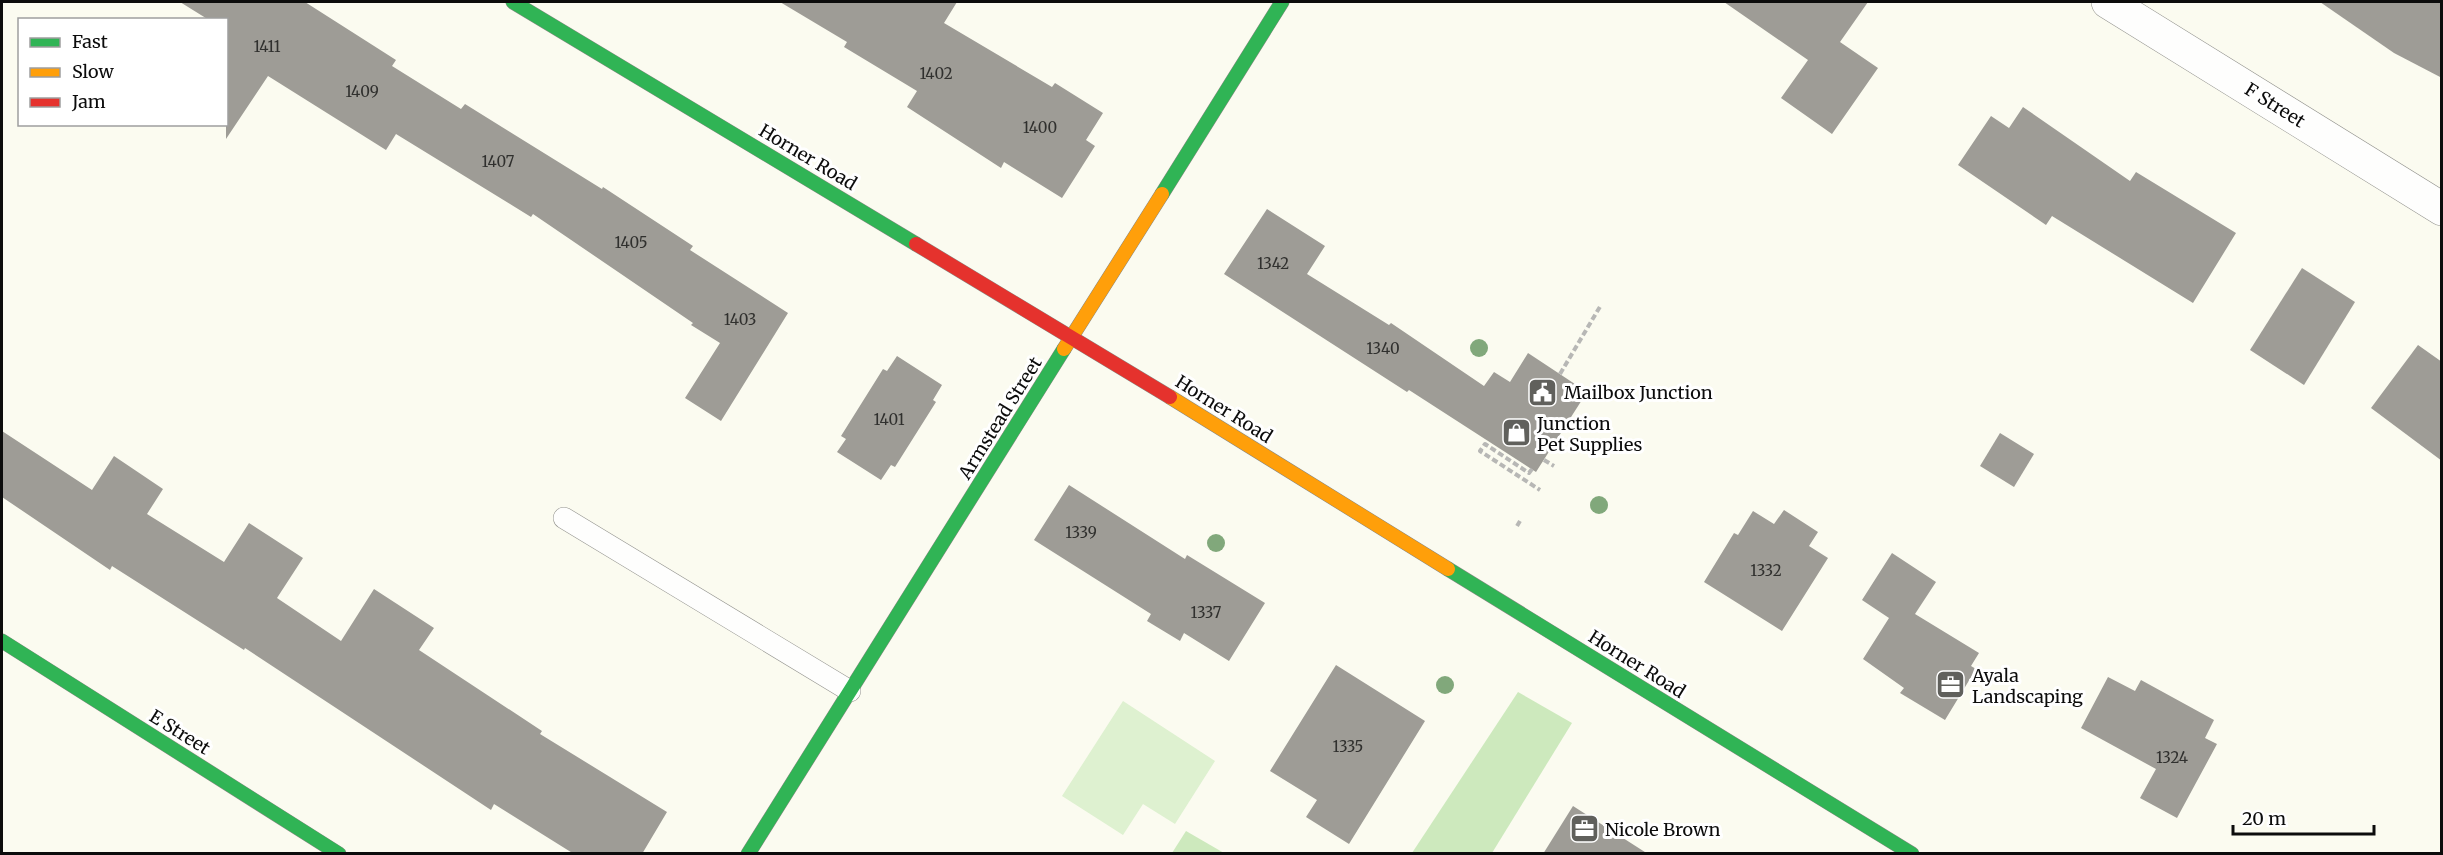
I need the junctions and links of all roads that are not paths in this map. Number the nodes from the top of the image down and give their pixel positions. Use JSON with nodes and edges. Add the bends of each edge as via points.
{"nodes":[{"id":1,"x":513,"y":2,"type":"edge"},
{"id":2,"x":1282,"y":2,"type":"edge"},
{"id":3,"x":2108,"y":2,"type":"edge"},
{"id":4,"x":2442,"y":209,"type":"edge"},
{"id":5,"x":1072,"y":337,"type":"junction"},
{"id":6,"x":564,"y":518,"type":"dead end"},
{"id":7,"x":2,"y":641,"type":"edge"},
{"id":8,"x":850,"y":691,"type":"junction"},
{"id":9,"x":339,"y":854,"type":"edge"},
{"id":10,"x":748,"y":854,"type":"edge"},
{"id":11,"x":1912,"y":854,"type":"edge"}],
"edges":[{"from":1,"to":5,"type":"main road","name":"Horner Road"},
{"from":2,"to":5,"type":"main road","name":"Armstead Street"},
{"from":3,"to":4,"type":"street","name":"F Street"},
{"from":5,"to":8,"type":"main road","name":"Armstead Street"},
{"from":5,"to":11,"type":"main road","name":"Horner Road"},
{"from":6,"to":8,"type":"lane"},
{"from":7,"to":9,"type":"main road","name":"E Street"},
{"from":8,"to":10,"type":"main road","name":"Armstead Street"}]}
